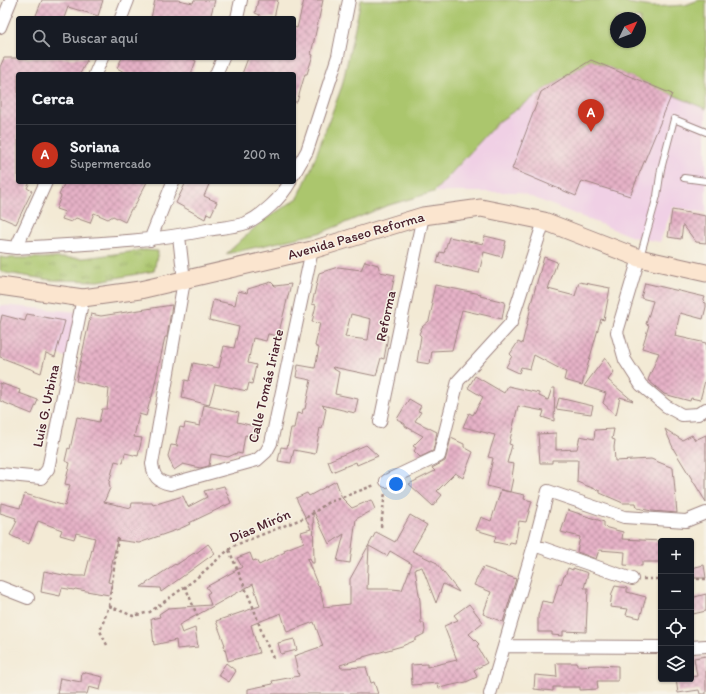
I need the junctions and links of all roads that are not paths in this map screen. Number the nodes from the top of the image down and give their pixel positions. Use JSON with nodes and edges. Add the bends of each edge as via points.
{"nodes":[{"id":1,"x":11,"y":0,"type":"edge"},
{"id":2,"x":128,"y":0,"type":"edge"},
{"id":3,"x":241,"y":0,"type":"edge"},
{"id":4,"x":349,"y":0,"type":"edge"},
{"id":5,"x":122,"y":16,"type":"edge"},
{"id":6,"x":237,"y":16,"type":"edge"},
{"id":7,"x":0,"y":27,"type":"edge"},
{"id":8,"x":101,"y":60,"type":"edge"},
{"id":9,"x":222,"y":60,"type":"edge"},
{"id":10,"x":96,"y":72,"type":"edge"},
{"id":11,"x":217,"y":72,"type":"edge"},
{"id":12,"x":706,"y":132,"type":"edge"},
{"id":13,"x":296,"y":170,"type":"edge"},
{"id":14,"x":684,"y":178,"type":"dead end"},
{"id":15,"x":706,"y":181,"type":"edge"},
{"id":16,"x":45,"y":184,"type":"edge"},
{"id":17,"x":172,"y":184,"type":"edge"},
{"id":18,"x":289,"y":184,"type":"edge"},
{"id":19,"x":422,"y":216,"type":"junction"},
{"id":20,"x":544,"y":221,"type":"junction"},
{"id":21,"x":179,"y":236,"type":"junction"},
{"id":22,"x":150,"y":240,"type":"junction"},
{"id":23,"x":0,"y":246,"type":"edge"},
{"id":24,"x":16,"y":248,"type":"junction"},
{"id":25,"x":312,"y":250,"type":"junction"},
{"id":26,"x":639,"y":258,"type":"junction"},
{"id":27,"x":706,"y":273,"type":"edge"},
{"id":28,"x":184,"y":281,"type":"junction"},
{"id":29,"x":0,"y":286,"type":"edge"},
{"id":30,"x":83,"y":298,"type":"junction"},
{"id":31,"x":706,"y":409,"type":"edge"},
{"id":32,"x":380,"y":422,"type":"dead end"},
{"id":33,"x":0,"y":474,"type":"edge"},
{"id":34,"x":386,"y":481,"type":"road end"},
{"id":35,"x":706,"y":514,"type":"edge"},
{"id":36,"x":534,"y":545,"type":"junction"},
{"id":37,"x":632,"y":579,"type":"road end"},
{"id":38,"x":0,"y":587,"type":"edge"},
{"id":39,"x":28,"y":598,"type":"dead end"},
{"id":40,"x":504,"y":646,"type":"junction"},
{"id":41,"x":706,"y":646,"type":"edge"},
{"id":42,"x":658,"y":647,"type":"edge"},
{"id":43,"x":694,"y":648,"type":"edge"},
{"id":44,"x":490,"y":694,"type":"edge"}],
"edges":[{"from":1,"to":7,"type":"street"},
{"from":2,"to":5,"type":"street"},
{"from":3,"to":6,"type":"street"},
{"from":4,"to":13,"type":"street","via":[[338,56],[307,151]]},
{"from":8,"to":10,"type":"street"},
{"from":9,"to":11,"type":"street"},
{"from":12,"to":26,"type":"lane","via":[[674,120],[661,169],[658,196]]},
{"from":14,"to":15,"type":"lane"},
{"from":16,"to":24,"type":"street"},
{"from":17,"to":22,"type":"street"},
{"from":18,"to":21,"type":"street","via":[[269,208],[245,223]]},
{"from":19,"to":20,"type":"main road","name":"Avenida Paseo Reforma","via":[[481,208]]},
{"from":19,"to":25,"type":"main road","name":"Avenida Paseo Reforma"},
{"from":19,"to":32,"type":"street","name":"Reforma"},
{"from":20,"to":26,"type":"main road","name":"Avenida Paseo Reforma"},
{"from":20,"to":34,"type":"street","via":[[511,323],[458,381],[439,456]]},
{"from":21,"to":22,"type":"street"},
{"from":21,"to":28,"type":"street"},
{"from":22,"to":24,"type":"street"},
{"from":23,"to":24,"type":"street"},
{"from":25,"to":28,"type":"main road","name":"Avenida Paseo Reforma"},
{"from":25,"to":28,"type":"street","name":"Calle Tomás Iriarte","via":[[271,443],[266,452],[257,460],[170,484],[161,482],[154,474],[152,464]]},
{"from":26,"to":27,"type":"main road","name":"Avenida Paseo Reforma"},
{"from":26,"to":31,"type":"street","via":[[617,332],[625,360],[641,385],[666,406],[682,415],[698,414]]},
{"from":28,"to":30,"type":"main road","name":"Avenida Paseo Reforma"},
{"from":29,"to":30,"type":"main road","name":"Avenida Paseo Reforma"},
{"from":30,"to":33,"type":"street","name":"Luis G. Urbina","via":[[48,469],[41,478]]},
{"from":35,"to":36,"type":"street","via":[[686,521],[624,517],[548,491]]},
{"from":36,"to":37,"type":"street"},
{"from":36,"to":40,"type":"street"},
{"from":38,"to":39,"type":"street"},
{"from":40,"to":42,"type":"street"},
{"from":40,"to":44,"type":"street"},
{"from":41,"to":43,"type":"street"}]}
